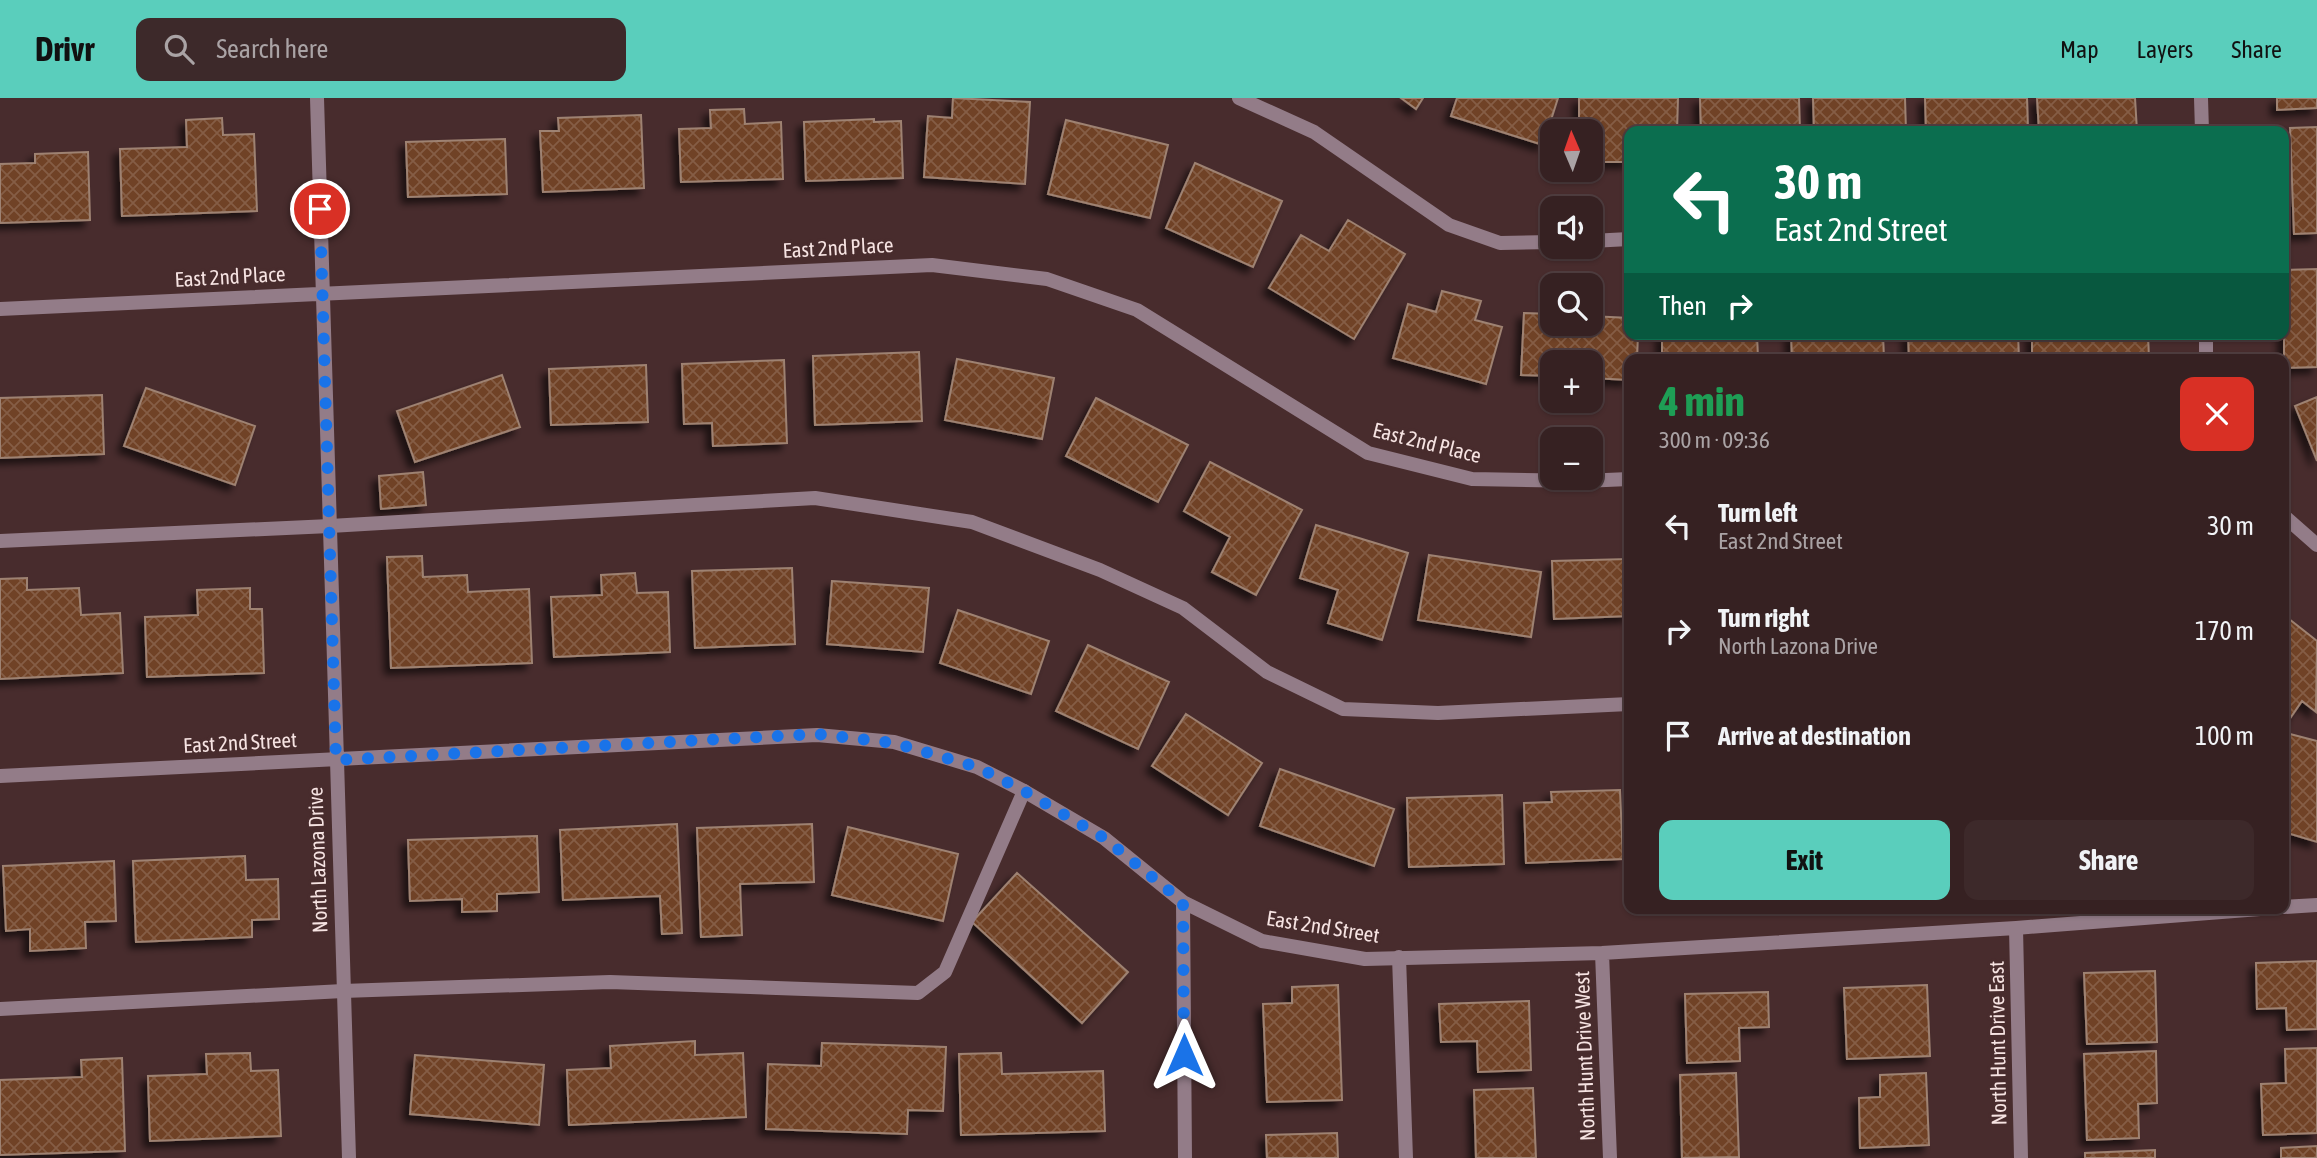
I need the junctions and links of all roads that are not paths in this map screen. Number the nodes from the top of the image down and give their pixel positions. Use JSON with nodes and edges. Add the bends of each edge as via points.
{"nodes":[{"id":1,"x":317,"y":98,"type":"edge"},
{"id":2,"x":1239,"y":98,"type":"edge"},
{"id":3,"x":2201,"y":98,"type":"edge"},
{"id":4,"x":2202,"y":126,"type":"edge"},
{"id":5,"x":1624,"y":239,"type":"edge"},
{"id":6,"x":1603,"y":240,"type":"edge"},
{"id":7,"x":1540,"y":242,"type":"edge"},
{"id":8,"x":322,"y":293,"type":"junction"},
{"id":9,"x":0,"y":309,"type":"edge"},
{"id":10,"x":1624,"y":479,"type":"edge"},
{"id":11,"x":2289,"y":520,"type":"edge"},
{"id":12,"x":330,"y":526,"type":"junction"},
{"id":13,"x":0,"y":541,"type":"edge"},
{"id":14,"x":2317,"y":545,"type":"edge"},
{"id":15,"x":1624,"y":704,"type":"edge"},
{"id":16,"x":336,"y":760,"type":"junction"},
{"id":17,"x":0,"y":776,"type":"edge"},
{"id":18,"x":1024,"y":791,"type":"junction"},
{"id":19,"x":1183,"y":902,"type":"junction"},
{"id":20,"x":2317,"y":905,"type":"edge"},
{"id":21,"x":2289,"y":907,"type":"edge"},
{"id":22,"x":2185,"y":914,"type":"edge"},
{"id":23,"x":2016,"y":928,"type":"junction"},
{"id":24,"x":1602,"y":953,"type":"junction"},
{"id":25,"x":1399,"y":957,"type":"junction"},
{"id":26,"x":343,"y":991,"type":"junction"},
{"id":27,"x":0,"y":1009,"type":"edge"},
{"id":28,"x":349,"y":1158,"type":"edge"},
{"id":29,"x":1185,"y":1158,"type":"edge"},
{"id":30,"x":1406,"y":1158,"type":"edge"},
{"id":31,"x":1610,"y":1158,"type":"edge"},
{"id":32,"x":2021,"y":1158,"type":"edge"}],
"edges":[{"from":1,"to":8,"type":"street","name":"North Lazona Drive"},
{"from":2,"to":7,"type":"street","via":[[1314,132],[1449,225],[1500,243]]},
{"from":3,"to":4,"type":"street"},
{"from":5,"to":6,"type":"street"},
{"from":8,"to":9,"type":"street","name":"East 2nd Place"},
{"from":8,"to":10,"type":"street","name":"East 2nd Place","via":[[932,265],[1047,279],[1137,310],[1368,453],[1472,479]]},
{"from":8,"to":12,"type":"street","name":"North Lazona Drive"},
{"from":11,"to":14,"type":"street"},
{"from":12,"to":13,"type":"street"},
{"from":12,"to":15,"type":"street","via":[[815,498],[972,522],[1100,570],[1183,608],[1268,672],[1343,709],[1438,713]]},
{"from":12,"to":16,"type":"street","name":"North Lazona Drive"},
{"from":16,"to":17,"type":"street","name":"East 2nd Street"},
{"from":16,"to":18,"type":"street","name":"East 2nd Street","via":[[817,734],[894,743],[977,767]]},
{"from":16,"to":26,"type":"street","name":"North Lazona Drive"},
{"from":18,"to":19,"type":"street","name":"East 2nd Street","via":[[1104,838]]},
{"from":18,"to":26,"type":"street","via":[[945,972],[918,993],[610,982]]},
{"from":19,"to":25,"type":"street","name":"East 2nd Street","via":[[1262,941],[1365,959]]},
{"from":19,"to":29,"type":"street"},
{"from":20,"to":21,"type":"street"},
{"from":22,"to":23,"type":"street","name":"East 2nd Street"},
{"from":23,"to":24,"type":"street","name":"East 2nd Street"},
{"from":23,"to":32,"type":"street","name":"North Hunt Drive East"},
{"from":24,"to":25,"type":"street","name":"East 2nd Street"},
{"from":24,"to":31,"type":"street","name":"North Hunt Drive West"},
{"from":25,"to":30,"type":"street"},
{"from":26,"to":27,"type":"street"},
{"from":26,"to":28,"type":"street","name":"North Lazona Drive"}]}
